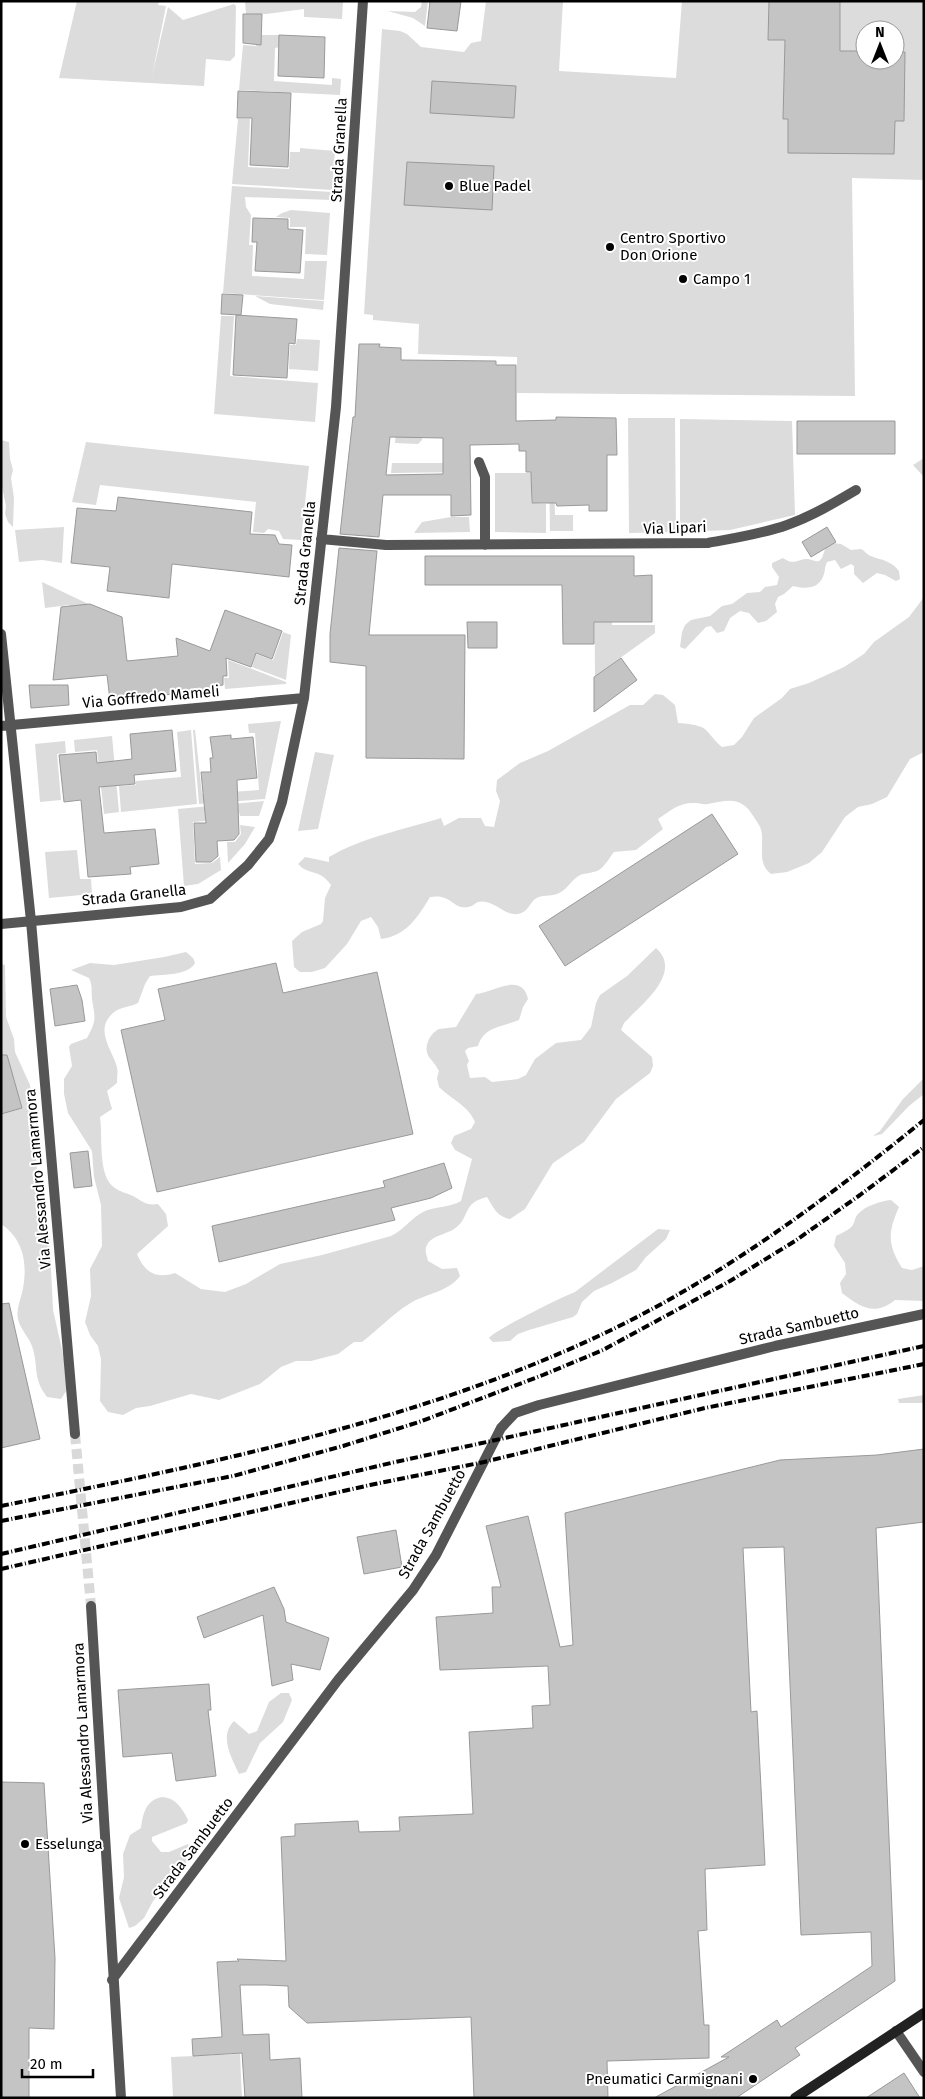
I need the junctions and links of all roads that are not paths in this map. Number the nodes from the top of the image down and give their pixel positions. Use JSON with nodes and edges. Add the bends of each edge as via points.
{"nodes":[{"id":1,"x":362,"y":1,"type":"edge"},
{"id":2,"x":479,"y":462,"type":"dead end"},
{"id":3,"x":856,"y":490,"type":"dead end"},
{"id":4,"x":321,"y":539,"type":"junction"},
{"id":5,"x":485,"y":545,"type":"junction"},
{"id":6,"x":1,"y":634,"type":"edge"},
{"id":7,"x":304,"y":698,"type":"junction"},
{"id":8,"x":6,"y":726,"type":"edge"},
{"id":9,"x":31,"y":921,"type":"junction"},
{"id":10,"x":1,"y":924,"type":"edge"},
{"id":11,"x":924,"y":1314,"type":"edge"},
{"id":12,"x":75,"y":1434,"type":"tunnel mouth"},
{"id":13,"x":91,"y":1606,"type":"tunnel mouth"},
{"id":14,"x":112,"y":1980,"type":"junction"},
{"id":15,"x":924,"y":2013,"type":"edge"},
{"id":16,"x":896,"y":2031,"type":"junction"},
{"id":17,"x":924,"y":2072,"type":"edge"},
{"id":18,"x":121,"y":2098,"type":"edge"},
{"id":19,"x":795,"y":2098,"type":"edge"}],
"edges":[{"from":1,"to":4,"type":"street","name":"Strada Granella","via":[[337,400]]},
{"from":2,"to":5,"type":"street","via":[[485,477]]},
{"from":3,"to":5,"type":"street","name":"Via Lipari","via":[[787,525],[708,543]]},
{"from":4,"to":5,"type":"street","name":"Via Lipari","via":[[386,545]]},
{"from":4,"to":7,"type":"street","name":"Strada Granella"},
{"from":6,"to":8,"type":"street","name":"Via Alessandro Lamarmora"},
{"from":7,"to":8,"type":"street","name":"Via Goffredo Mameli"},
{"from":7,"to":9,"type":"street","name":"Strada Granella","via":[[282,802],[269,839],[248,865],[210,899],[181,907]]},
{"from":8,"to":9,"type":"street","name":"Via Alessandro Lamarmora"},
{"from":9,"to":10,"type":"street","name":"Strada Granella"},
{"from":9,"to":12,"type":"street","name":"Via Alessandro Lamarmora"},
{"from":11,"to":14,"type":"street","name":"Strada Sambuetto","via":[[776,1346],[539,1405],[508,1418],[436,1555],[413,1590],[338,1680]]},
{"from":13,"to":14,"type":"street","name":"Via Alessandro Lamarmora"},
{"from":14,"to":18,"type":"street","name":"Via Alessandro Lamarmora"},
{"from":15,"to":16,"type":"main road"},
{"from":16,"to":17,"type":"street"},
{"from":16,"to":19,"type":"main road"}]}
